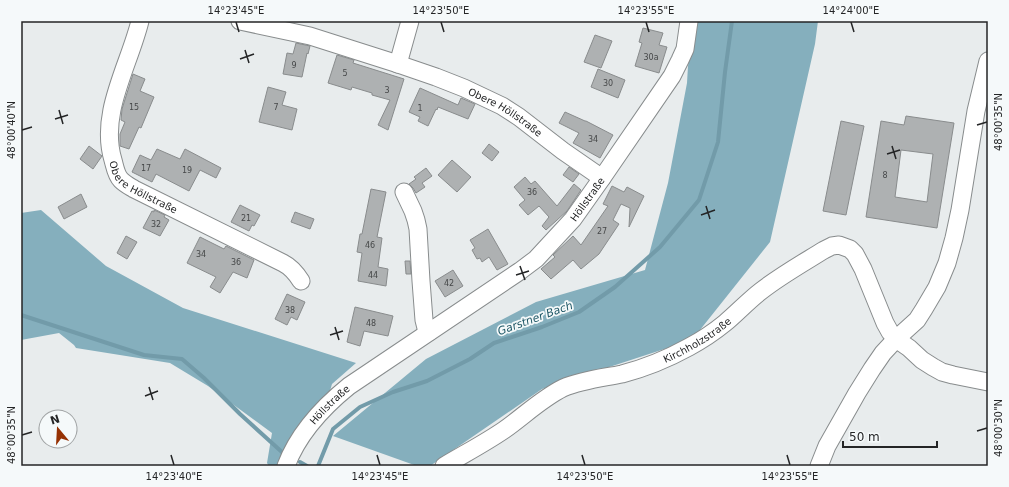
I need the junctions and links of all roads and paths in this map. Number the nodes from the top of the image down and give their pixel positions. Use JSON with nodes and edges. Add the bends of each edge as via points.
{"nodes":[{"id":1,"x":140,"y":21,"type":"edge"},
{"id":2,"x":240,"y":21,"type":"edge"},
{"id":3,"x":410,"y":21,"type":"edge"},
{"id":4,"x":689,"y":21,"type":"edge"},
{"id":5,"x":988,"y":61,"type":"edge"},
{"id":6,"x":398,"y":64,"type":"junction"},
{"id":7,"x":602,"y":178,"type":"junction"},
{"id":8,"x":404,"y":192,"type":"dead end"},
{"id":9,"x":301,"y":281,"type":"dead end"},
{"id":10,"x":429,"y":332,"type":"junction"},
{"id":11,"x":896,"y":339,"type":"junction"},
{"id":12,"x":988,"y":382,"type":"edge"},
{"id":13,"x":286,"y":466,"type":"edge"},
{"id":14,"x":444,"y":466,"type":"edge"},
{"id":15,"x":819,"y":466,"type":"edge"}],
"edges":[{"from":1,"to":9,"type":"street","name":"Obere Höllstraße","via":[[110,118],[111,155],[120,179],[134,189],[283,262]]},
{"from":2,"to":6,"type":"street","name":"Obere Höllstraße","via":[[310,36]]},
{"from":3,"to":6,"type":"street"},
{"from":4,"to":7,"type":"street","name":"Höllstraße","via":[[685,49],[672,76]]},
{"from":5,"to":11,"type":"street","via":[[976,111],[960,210],[947,263],[937,287],[917,320]]},
{"from":6,"to":7,"type":"street","name":"Obere Höllstraße","via":[[464,88],[502,106]]},
{"from":7,"to":10,"type":"street","name":"Höllstraße","via":[[573,219],[536,259]]},
{"from":8,"to":10,"type":"street","via":[[418,229],[424,320]]},
{"from":10,"to":13,"type":"street","name":"Höllstraße","via":[[335,397],[295,446]]},
{"from":11,"to":12,"type":"street","name":"Kirchholzstraße","via":[[933,367],[953,375]]},
{"from":11,"to":14,"type":"street","name":"Kirchholzstraße","via":[[884,323],[855,254],[844,246],[832,246],[775,281],[725,323],[691,346],[638,369],[587,380],[555,392],[495,436]]},
{"from":11,"to":15,"type":"street","via":[[883,353],[857,393],[827,446]]}]}
